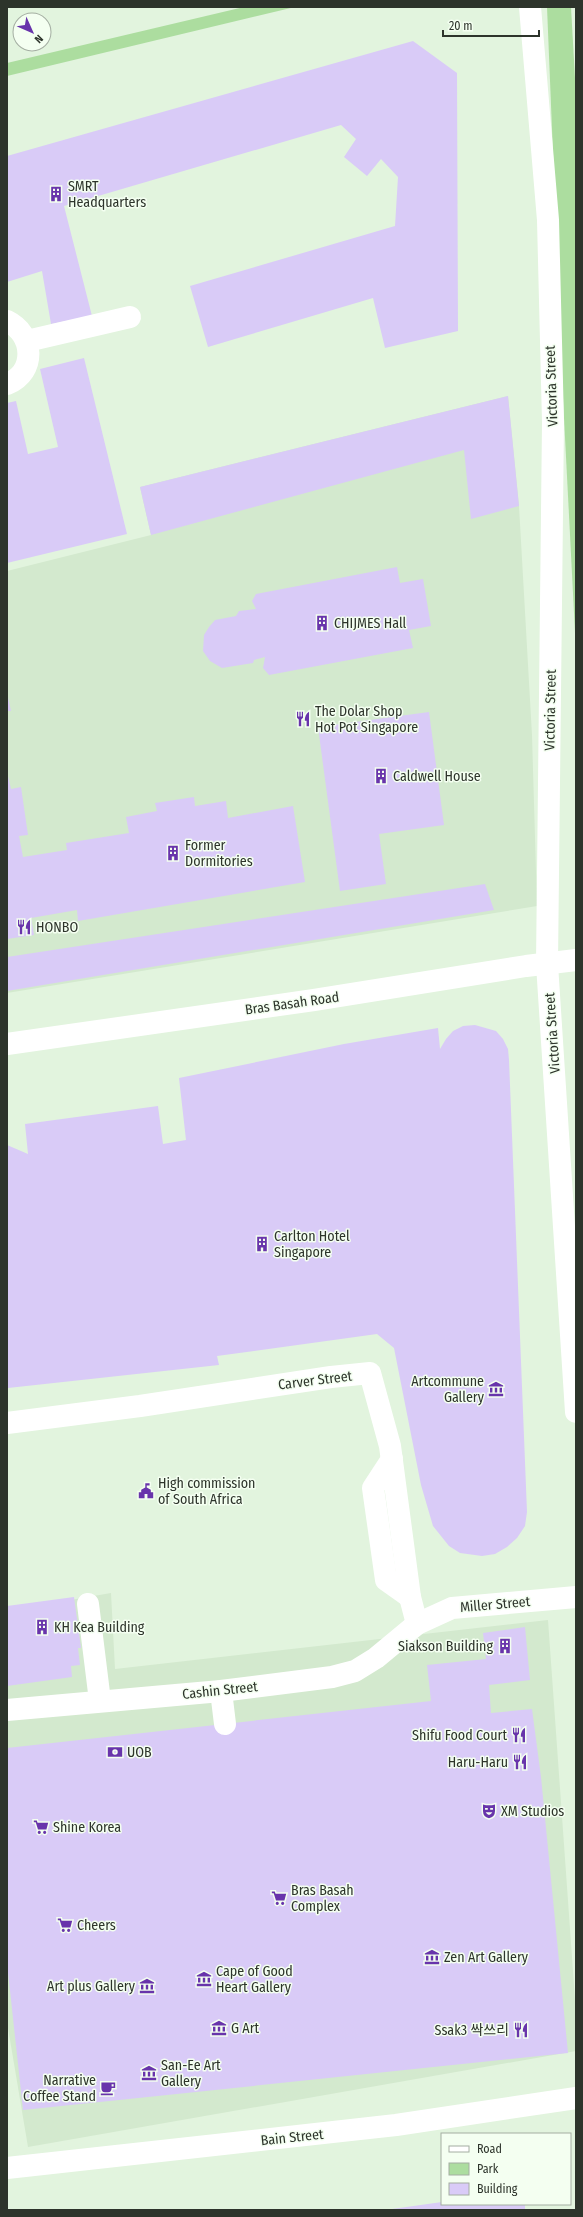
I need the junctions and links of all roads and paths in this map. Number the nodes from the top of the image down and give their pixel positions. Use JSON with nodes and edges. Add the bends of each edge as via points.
{"nodes":[{"id":1,"x":530,"y":7,"type":"edge"},
{"id":2,"x":130,"y":317,"type":"dead end"},
{"id":3,"x":7,"y":321,"type":"edge"},
{"id":4,"x":27,"y":341,"type":"junction"},
{"id":5,"x":7,"y":384,"type":"edge"},
{"id":6,"x":576,"y":960,"type":"edge"},
{"id":7,"x":547,"y":964,"type":"junction"},
{"id":8,"x":7,"y":1044,"type":"edge"},
{"id":9,"x":576,"y":1412,"type":"edge"},
{"id":10,"x":7,"y":1423,"type":"edge"},
{"id":11,"x":576,"y":1597,"type":"edge"},
{"id":12,"x":88,"y":1604,"type":"dead end"},
{"id":13,"x":417,"y":1624,"type":"junction"},
{"id":14,"x":221,"y":1691,"type":"junction"},
{"id":15,"x":100,"y":1701,"type":"junction"},
{"id":16,"x":7,"y":1710,"type":"edge"},
{"id":17,"x":225,"y":1724,"type":"dead end"},
{"id":18,"x":576,"y":2098,"type":"edge"},
{"id":19,"x":7,"y":2168,"type":"edge"}],
"edges":[{"from":1,"to":7,"type":"main road","name":"Victoria Street","via":[[548,212],[553,422]]},
{"from":2,"to":4,"type":"main road"},
{"from":3,"to":4,"type":"main road","via":[[15,325]]},
{"from":4,"to":5,"type":"main road","via":[[29,353],[26,365],[20,374]]},
{"from":6,"to":7,"type":"main road","name":"Bras Basah Road"},
{"from":7,"to":8,"type":"main road","name":"Bras Basah Road"},
{"from":7,"to":9,"type":"main road","name":"Victoria Street"},
{"from":10,"to":13,"type":"main road","name":"Carver Street","via":[[370,1373],[392,1459],[410,1597]]},
{"from":11,"to":13,"type":"main road","name":"Miller Street","via":[[452,1608]]},
{"from":12,"to":15,"type":"main road"},
{"from":13,"to":14,"type":"main road","name":"Cashin Street","via":[[376,1658],[355,1671],[332,1677]]},
{"from":14,"to":15,"type":"main road","name":"Cashin Street"},
{"from":14,"to":17,"type":"main road"},
{"from":15,"to":16,"type":"main road","name":"Cashin Street"},
{"from":18,"to":19,"type":"main road","name":"Bain Street","via":[[396,2125]]}]}
